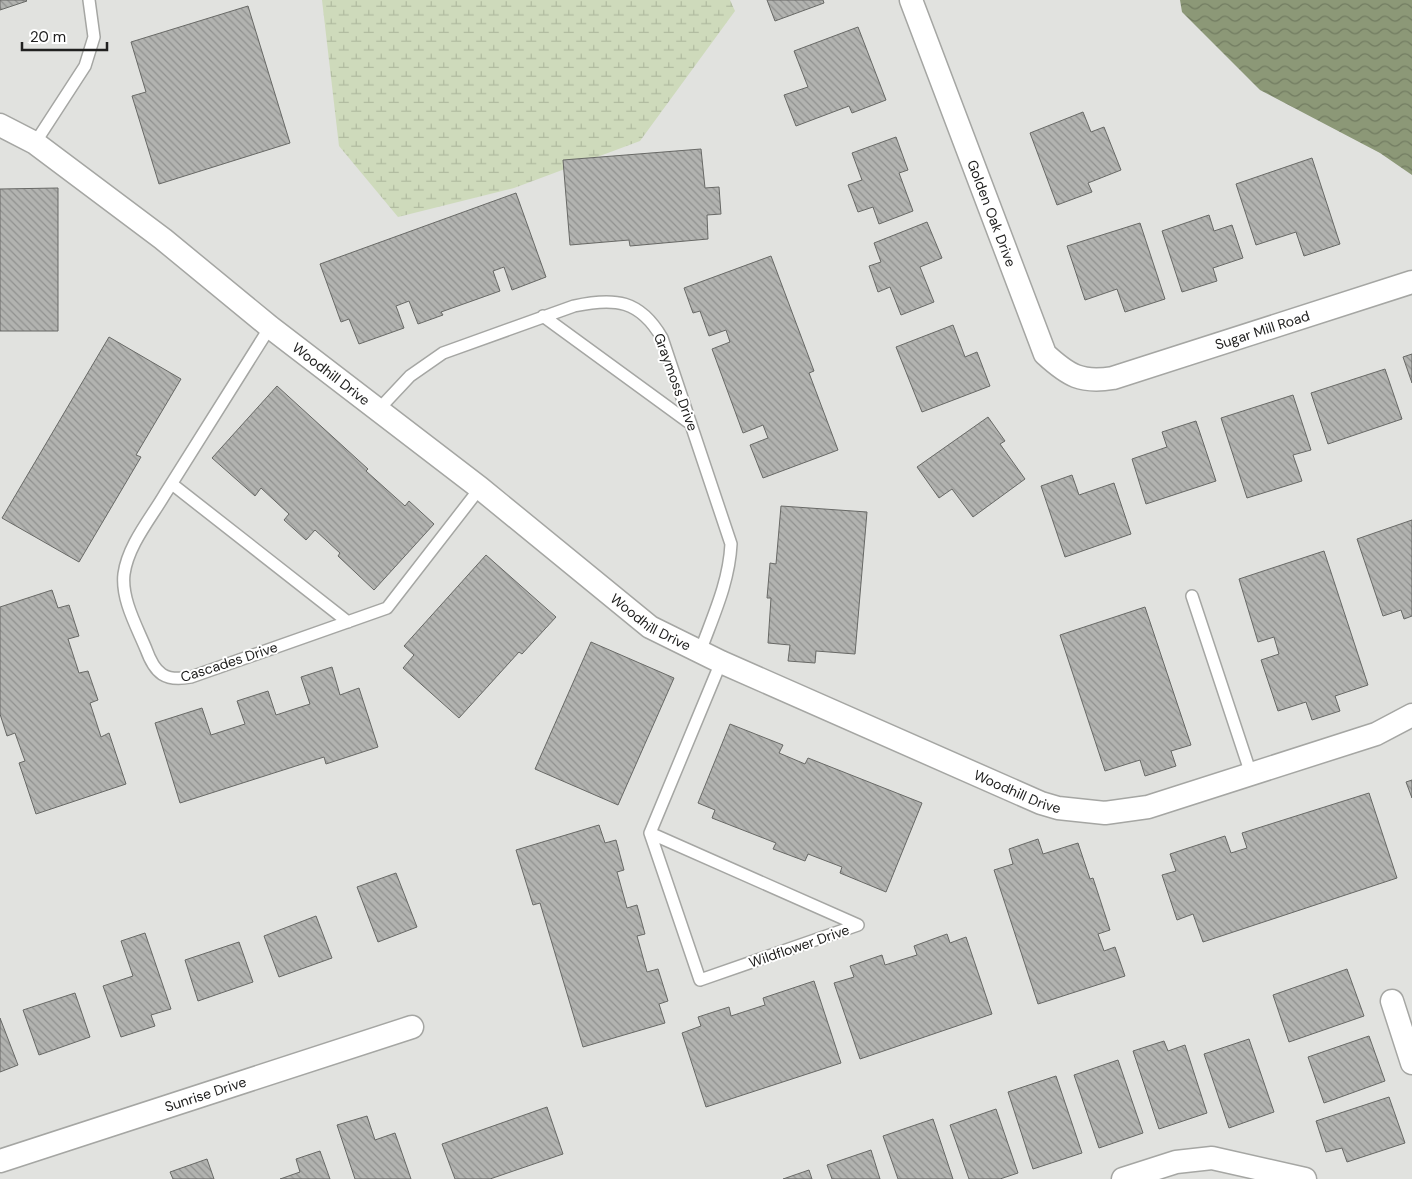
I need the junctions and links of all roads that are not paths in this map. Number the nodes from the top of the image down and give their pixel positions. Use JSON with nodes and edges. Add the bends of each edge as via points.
{"nodes":[{"id":1,"x":89,"y":0,"type":"edge"},
{"id":2,"x":911,"y":0,"type":"edge"},
{"id":3,"x":0,"y":125,"type":"edge"},
{"id":4,"x":35,"y":143,"type":"junction"},
{"id":5,"x":1412,"y":282,"type":"edge"},
{"id":6,"x":543,"y":316,"type":"junction"},
{"id":7,"x":270,"y":327,"type":"junction"},
{"id":8,"x":1113,"y":378,"type":"joint"},
{"id":9,"x":379,"y":409,"type":"junction"},
{"id":10,"x":691,"y":424,"type":"junction"},
{"id":11,"x":172,"y":484,"type":"junction"},
{"id":12,"x":480,"y":488,"type":"junction"},
{"id":13,"x":1192,"y":596,"type":"dead end"},
{"id":14,"x":348,"y":622,"type":"junction"},
{"id":15,"x":700,"y":652,"type":"junction"},
{"id":16,"x":721,"y":662,"type":"junction"},
{"id":17,"x":1412,"y":716,"type":"edge"},
{"id":18,"x":1251,"y":774,"type":"junction"},
{"id":19,"x":650,"y":833,"type":"junction"},
{"id":20,"x":1392,"y":1001,"type":"dead end"},
{"id":21,"x":412,"y":1026,"type":"dead end"},
{"id":22,"x":1412,"y":1062,"type":"edge"},
{"id":23,"x":1212,"y":1158,"type":"junction"},
{"id":24,"x":0,"y":1161,"type":"edge"},
{"id":25,"x":1122,"y":1179,"type":"edge"},
{"id":26,"x":1219,"y":1179,"type":"edge"},
{"id":27,"x":1305,"y":1179,"type":"edge"}],
"edges":[{"from":1,"to":4,"type":"lane","via":[[94,37],[85,66]]},
{"from":2,"to":8,"type":"street","name":"Golden Oak Drive","via":[[1046,354],[1073,376],[1091,381]]},
{"from":3,"to":4,"type":"street","name":"Woodhill Drive"},
{"from":4,"to":7,"type":"street","name":"Woodhill Drive","via":[[163,239]]},
{"from":5,"to":8,"type":"street","name":"Sugar Mill Road"},
{"from":6,"to":9,"type":"lane","name":"Graymoss Drive","via":[[443,353],[410,376]]},
{"from":6,"to":10,"type":"lane"},
{"from":6,"to":10,"type":"lane","name":"Graymoss Drive","via":[[595,301],[617,301],[637,308],[652,321],[662,338]]},
{"from":7,"to":9,"type":"street","name":"Woodhill Drive"},
{"from":7,"to":11,"type":"lane","name":"Cascades Drive"},
{"from":9,"to":12,"type":"street","name":"Woodhill Drive"},
{"from":10,"to":15,"type":"lane","name":"Graymoss Drive","via":[[731,544],[725,586]]},
{"from":11,"to":14,"type":"lane"},
{"from":11,"to":14,"type":"lane","name":"Cascades Drive","via":[[136,541],[124,574],[124,590],[151,662],[161,674],[174,680],[191,677]]},
{"from":12,"to":14,"type":"lane","name":"Cascades Drive","via":[[387,608]]},
{"from":12,"to":15,"type":"street","name":"Woodhill Drive","via":[[650,627]]},
{"from":13,"to":18,"type":"lane"},
{"from":15,"to":16,"type":"street","name":"Woodhill Drive"},
{"from":16,"to":18,"type":"street","name":"Woodhill Drive","via":[[1058,808],[1127,812]]},
{"from":16,"to":19,"type":"lane"},
{"from":17,"to":18,"type":"street","name":"Woodhill Drive","via":[[1376,734]]},
{"from":19,"to":19,"type":"lane","name":"Wildflower Drive","via":[[795,897],[858,926],[700,980]]},
{"from":20,"to":22,"type":"street"},
{"from":21,"to":24,"type":"street","name":"Sunrise Drive"},
{"from":23,"to":25,"type":"street","via":[[1176,1162]]},
{"from":23,"to":26,"type":"street"},
{"from":23,"to":27,"type":"street"}]}
